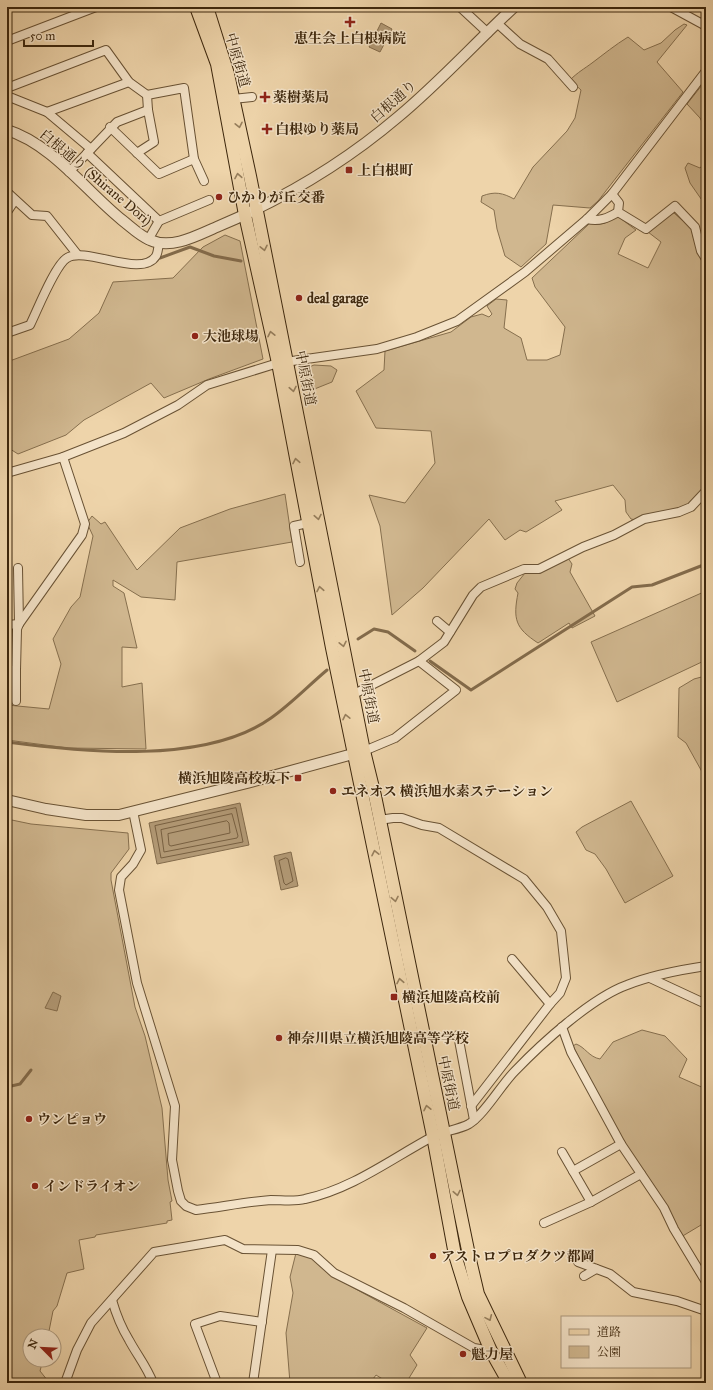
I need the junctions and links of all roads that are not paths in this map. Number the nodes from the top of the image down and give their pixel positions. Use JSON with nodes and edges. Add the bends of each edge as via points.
{"nodes":[{"id":1,"x":96,"y":7,"type":"edge"},
{"id":2,"x":196,"y":7,"type":"edge"},
{"id":3,"x":206,"y":7,"type":"edge"},
{"id":4,"x":460,"y":7,"type":"edge"},
{"id":5,"x":514,"y":7,"type":"edge"},
{"id":6,"x":671,"y":7,"type":"edge"},
{"id":7,"x":497,"y":23,"type":"junction"},
{"id":8,"x":706,"y":26,"type":"edge"},
{"id":9,"x":488,"y":33,"type":"junction"},
{"id":10,"x":7,"y":41,"type":"edge"},
{"id":11,"x":706,"y":71,"type":"edge"},
{"id":12,"x":129,"y":82,"type":"junction"},
{"id":13,"x":573,"y":87,"type":"dead end"},
{"id":14,"x":7,"y":88,"type":"edge"},
{"id":15,"x":147,"y":95,"type":"junction"},
{"id":16,"x":7,"y":96,"type":"edge"},
{"id":17,"x":252,"y":98,"type":"dead end"},
{"id":18,"x":233,"y":99,"type":"junction"},
{"id":19,"x":148,"y":110,"type":"junction"},
{"id":20,"x":47,"y":112,"type":"junction"},
{"id":21,"x":110,"y":127,"type":"junction"},
{"id":22,"x":7,"y":130,"type":"edge"},
{"id":23,"x":89,"y":151,"type":"junction"},
{"id":24,"x":137,"y":153,"type":"junction"},
{"id":25,"x":194,"y":160,"type":"junction"},
{"id":26,"x":69,"y":172,"type":"junction"},
{"id":27,"x":204,"y":181,"type":"dead end"},
{"id":28,"x":8,"y":193,"type":"edge"},
{"id":29,"x":612,"y":194,"type":"junction"},
{"id":30,"x":14,"y":200,"type":"junction"},
{"id":31,"x":209,"y":200,"type":"dead end"},
{"id":32,"x":7,"y":212,"type":"edge"},
{"id":33,"x":251,"y":212,"type":"junction"},
{"id":34,"x":618,"y":212,"type":"junction"},
{"id":35,"x":587,"y":219,"type":"junction"},
{"id":36,"x":159,"y":221,"type":"junction"},
{"id":37,"x":148,"y":240,"type":"junction"},
{"id":38,"x":159,"y":244,"type":"junction"},
{"id":39,"x":77,"y":254,"type":"junction"},
{"id":40,"x":706,"y":259,"type":"edge"},
{"id":41,"x":7,"y":333,"type":"edge"},
{"id":42,"x":283,"y":363,"type":"junction"},
{"id":43,"x":63,"y":457,"type":"junction"},
{"id":44,"x":7,"y":473,"type":"edge"},
{"id":45,"x":706,"y":492,"type":"edge"},
{"id":46,"x":308,"y":523,"type":"junction"},
{"id":47,"x":300,"y":562,"type":"dead end"},
{"id":48,"x":18,"y":568,"type":"dead end"},
{"id":49,"x":437,"y":621,"type":"dead end"},
{"id":50,"x":19,"y":624,"type":"junction"},
{"id":51,"x":7,"y":625,"type":"edge"},
{"id":52,"x":450,"y":632,"type":"junction"},
{"id":53,"x":419,"y":661,"type":"junction"},
{"id":54,"x":11,"y":670,"type":"edge"},
{"id":55,"x":354,"y":694,"type":"junction"},
{"id":56,"x":16,"y":701,"type":"dead end"},
{"id":57,"x":359,"y":753,"type":"junction"},
{"id":58,"x":7,"y":800,"type":"edge"},
{"id":59,"x":133,"y":811,"type":"junction"},
{"id":60,"x":379,"y":820,"type":"junction"},
{"id":61,"x":512,"y":959,"type":"dead end"},
{"id":62,"x":706,"y":966,"type":"edge"},
{"id":63,"x":650,"y":978,"type":"junction"},
{"id":64,"x":550,"y":1004,"type":"junction"},
{"id":65,"x":706,"y":1004,"type":"edge"},
{"id":66,"x":562,"y":1027,"type":"junction"},
{"id":67,"x":458,"y":1035,"type":"dead end"},
{"id":68,"x":471,"y":1106,"type":"junction"},
{"id":69,"x":474,"y":1120,"type":"junction"},
{"id":70,"x":439,"y":1138,"type":"junction"},
{"id":71,"x":621,"y":1144,"type":"junction"},
{"id":72,"x":562,"y":1152,"type":"dead end"},
{"id":73,"x":573,"y":1171,"type":"junction"},
{"id":74,"x":642,"y":1174,"type":"junction"},
{"id":75,"x":591,"y":1202,"type":"junction"},
{"id":76,"x":544,"y":1223,"type":"dead end"},
{"id":77,"x":272,"y":1250,"type":"junction"},
{"id":78,"x":578,"y":1262,"type":"dead end"},
{"id":79,"x":596,"y":1268,"type":"junction"},
{"id":80,"x":584,"y":1276,"type":"dead end"},
{"id":81,"x":706,"y":1282,"type":"edge"},
{"id":82,"x":112,"y":1300,"type":"junction"},
{"id":83,"x":706,"y":1311,"type":"edge"},
{"id":84,"x":262,"y":1322,"type":"junction"},
{"id":85,"x":491,"y":1351,"type":"junction"},
{"id":86,"x":65,"y":1383,"type":"edge"},
{"id":87,"x":153,"y":1383,"type":"edge"},
{"id":88,"x":217,"y":1383,"type":"edge"},
{"id":89,"x":253,"y":1383,"type":"edge"},
{"id":90,"x":509,"y":1383,"type":"edge"},
{"id":91,"x":521,"y":1383,"type":"edge"}],
"edges":[{"from":1,"to":10,"type":"street"},
{"from":33,"to":2,"type":"main road","name":"中原街道","one_way":true,"via":[[217,64]]},
{"from":3,"to":18,"type":"main road","name":"中原街道","via":[[228,74]]},
{"from":4,"to":9,"type":"street"},
{"from":5,"to":7,"type":"street","name":"白根通り"},
{"from":6,"to":8,"type":"street"},
{"from":7,"to":9,"type":"street","name":"白根通り"},
{"from":7,"to":13,"type":"street","via":[[520,44],[548,59]]},
{"from":9,"to":33,"type":"street","name":"白根通り","via":[[398,117],[358,148]]},
{"from":11,"to":29,"type":"street"},
{"from":12,"to":14,"type":"street","via":[[106,50]]},
{"from":12,"to":15,"type":"street"},
{"from":12,"to":20,"type":"street"},
{"from":15,"to":19,"type":"street"},
{"from":15,"to":25,"type":"street","via":[[184,88]]},
{"from":16,"to":20,"type":"street"},
{"from":17,"to":18,"type":"street"},
{"from":18,"to":33,"type":"main road","name":"中原街道","one_way":true},
{"from":19,"to":21,"type":"street"},
{"from":19,"to":24,"type":"street","via":[[154,142]]},
{"from":20,"to":23,"type":"street"},
{"from":21,"to":23,"type":"street"},
{"from":21,"to":24,"type":"street"},
{"from":22,"to":26,"type":"street","name":"白根通り (Shirane Dori)","via":[[21,134],[39,145]]},
{"from":23,"to":26,"type":"street"},
{"from":23,"to":36,"type":"street"},
{"from":24,"to":25,"type":"street","via":[[159,174]]},
{"from":25,"to":27,"type":"street"},
{"from":26,"to":37,"type":"street","name":"白根通り (Shirane Dori)","via":[[107,208]]},
{"from":28,"to":30,"type":"street"},
{"from":29,"to":34,"type":"street","via":[[619,203]]},
{"from":29,"to":35,"type":"street"},
{"from":30,"to":32,"type":"street"},
{"from":30,"to":39,"type":"street","via":[[32,215],[47,216]]},
{"from":31,"to":36,"type":"street"},
{"from":33,"to":38,"type":"street","name":"白根通り (Shirane Dori)","via":[[192,237]]},
{"from":33,"to":42,"type":"main road","name":"中原街道"},
{"from":34,"to":35,"type":"street","via":[[596,221]]},
{"from":34,"to":40,"type":"street","via":[[646,229],[674,206],[695,227],[701,251]]},
{"from":35,"to":42,"type":"street","via":[[525,272],[457,321],[377,349]]},
{"from":36,"to":37,"type":"street"},
{"from":37,"to":38,"type":"street","name":"白根通り (Shirane Dori)"},
{"from":38,"to":39,"type":"street","via":[[156,256],[142,263],[121,264]]},
{"from":39,"to":41,"type":"street","via":[[64,260],[57,269],[30,325]]},
{"from":42,"to":43,"type":"street","via":[[207,385],[178,405],[124,432]]},
{"from":46,"to":42,"type":"main road","name":"中原街道","one_way":true},
{"from":42,"to":55,"type":"main road","name":"中原街道","one_way":true},
{"from":43,"to":44,"type":"street"},
{"from":43,"to":50,"type":"street","via":[[85,524],[82,535]]},
{"from":45,"to":52,"type":"street","via":[[691,507],[644,520],[614,535],[583,546],[539,569],[524,569],[481,587],[473,595]]},
{"from":46,"to":47,"type":"street","via":[[294,526]]},
{"from":57,"to":46,"type":"main road","name":"中原街道","one_way":true},
{"from":48,"to":50,"type":"street"},
{"from":49,"to":52,"type":"street"},
{"from":50,"to":51,"type":"street"},
{"from":50,"to":54,"type":"street"},
{"from":52,"to":53,"type":"street","via":[[438,648]]},
{"from":53,"to":55,"type":"street"},
{"from":53,"to":57,"type":"street","via":[[456,690],[395,738]]},
{"from":54,"to":56,"type":"street"},
{"from":55,"to":57,"type":"main road","name":"中原街道"},
{"from":57,"to":59,"type":"street"},
{"from":57,"to":60,"type":"main road","name":"中原街道"},
{"from":70,"to":57,"type":"main road","name":"中原街道","one_way":true},
{"from":58,"to":59,"type":"street","via":[[86,816],[119,815]]},
{"from":59,"to":70,"type":"street","via":[[141,850],[121,877],[119,890],[137,982],[175,1106],[172,1160],[181,1201],[196,1210],[271,1200],[304,1200],[359,1180]]},
{"from":60,"to":64,"type":"street","via":[[402,818],[439,828],[524,879],[547,907],[561,931],[566,978],[560,994]]},
{"from":60,"to":70,"type":"main road","name":"中原街道","one_way":true},
{"from":61,"to":64,"type":"street"},
{"from":62,"to":63,"type":"street"},
{"from":63,"to":65,"type":"street"},
{"from":63,"to":66,"type":"street","via":[[625,985]]},
{"from":64,"to":68,"type":"street"},
{"from":66,"to":69,"type":"street","via":[[524,1061]]},
{"from":66,"to":71,"type":"street","via":[[571,1052]]},
{"from":67,"to":68,"type":"street"},
{"from":68,"to":69,"type":"street"},
{"from":69,"to":70,"type":"street"},
{"from":70,"to":85,"type":"main road","name":"中原街道","via":[[437,1163],[455,1255],[468,1297]]},
{"from":70,"to":91,"type":"main road","name":"中原街道","one_way":true,"via":[[449,1155],[478,1294]]},
{"from":71,"to":73,"type":"street"},
{"from":71,"to":74,"type":"street"},
{"from":72,"to":73,"type":"street"},
{"from":73,"to":75,"type":"street"},
{"from":74,"to":75,"type":"street"},
{"from":74,"to":81,"type":"street"},
{"from":75,"to":76,"type":"street"},
{"from":77,"to":82,"type":"street","via":[[243,1249],[225,1240],[154,1252]]},
{"from":77,"to":84,"type":"street"},
{"from":77,"to":85,"type":"street","via":[[298,1250],[314,1255],[334,1273],[404,1308],[474,1348]]},
{"from":78,"to":79,"type":"street"},
{"from":79,"to":80,"type":"street"},
{"from":79,"to":83,"type":"street","via":[[610,1274],[633,1292],[677,1301]]},
{"from":82,"to":86,"type":"street","via":[[91,1323],[77,1350]]},
{"from":82,"to":87,"type":"street","via":[[116,1316],[148,1368]]},
{"from":84,"to":88,"type":"street","via":[[220,1316],[195,1324]]},
{"from":84,"to":89,"type":"street"},
{"from":85,"to":90,"type":"main road","name":"中原街道"}]}
